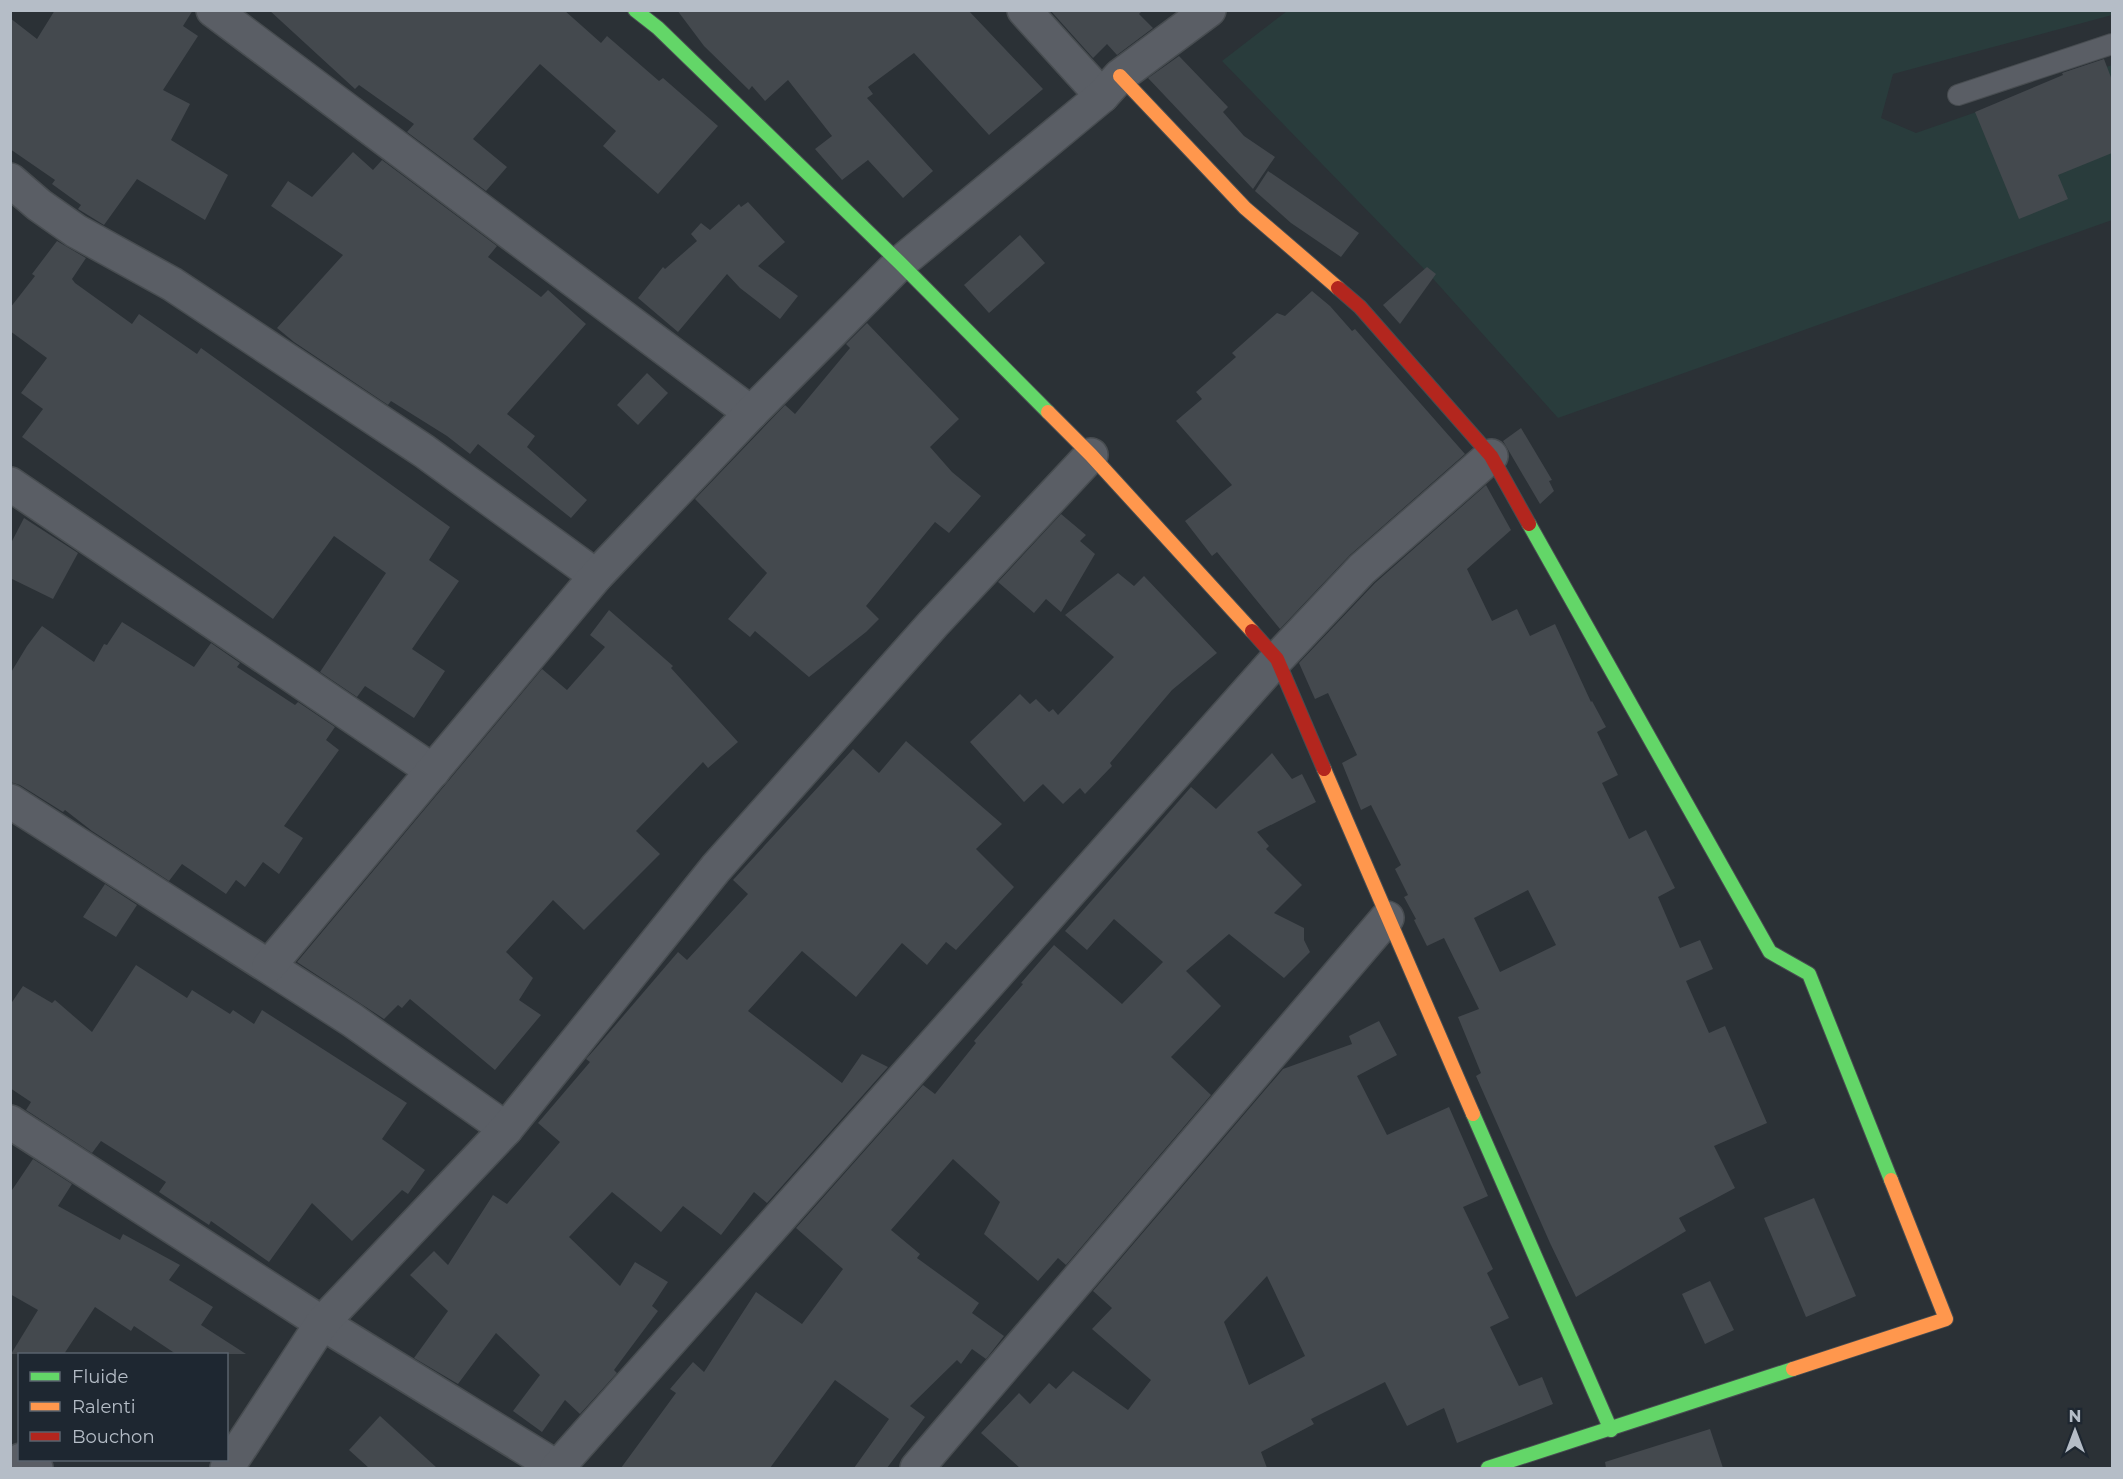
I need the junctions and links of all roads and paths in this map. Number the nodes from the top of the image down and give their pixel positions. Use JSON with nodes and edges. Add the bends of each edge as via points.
{"nodes":[{"id":1,"x":213,"y":10,"type":"edge"},
{"id":2,"x":635,"y":10,"type":"edge"},
{"id":3,"x":1024,"y":10,"type":"edge"},
{"id":4,"x":1209,"y":10,"type":"edge"},
{"id":5,"x":2112,"y":44,"type":"edge"},
{"id":6,"x":1111,"y":86,"type":"junction"},
{"id":7,"x":1958,"y":95,"type":"dead end"},
{"id":8,"x":10,"y":180,"type":"edge"},
{"id":9,"x":900,"y":263,"type":"junction"},
{"id":10,"x":752,"y":413,"type":"junction"},
{"id":11,"x":1091,"y":455,"type":"junction"},
{"id":12,"x":1491,"y":456,"type":"junction"},
{"id":13,"x":10,"y":484,"type":"edge"},
{"id":14,"x":596,"y":576,"type":"junction"},
{"id":15,"x":1277,"y":659,"type":"junction"},
{"id":16,"x":433,"y":771,"type":"junction"},
{"id":17,"x":10,"y":801,"type":"edge"},
{"id":18,"x":1387,"y":918,"type":"junction"},
{"id":19,"x":269,"y":966,"type":"junction"},
{"id":20,"x":10,"y":1122,"type":"edge"},
{"id":21,"x":506,"y":1129,"type":"junction"},
{"id":22,"x":322,"y":1323,"type":"junction"},
{"id":23,"x":1611,"y":1430,"type":"junction"},
{"id":24,"x":227,"y":1468,"type":"edge"},
{"id":25,"x":558,"y":1468,"type":"edge"},
{"id":26,"x":917,"y":1468,"type":"edge"},
{"id":27,"x":1488,"y":1468,"type":"edge"}],
"edges":[{"from":1,"to":10,"type":"street"},
{"from":2,"to":9,"type":"street"},
{"from":3,"to":6,"type":"street"},
{"from":4,"to":6,"type":"street"},
{"from":5,"to":7,"type":"lane"},
{"from":6,"to":9,"type":"street"},
{"from":6,"to":12,"type":"street","via":[[1360,307]]},
{"from":8,"to":14,"type":"street","via":[[76,231],[172,284],[414,444]]},
{"from":9,"to":10,"type":"street"},
{"from":9,"to":11,"type":"street"},
{"from":10,"to":14,"type":"street"},
{"from":11,"to":15,"type":"street"},
{"from":11,"to":21,"type":"street","via":[[933,624],[716,868]]},
{"from":12,"to":15,"type":"street","via":[[1362,569]]},
{"from":12,"to":23,"type":"street","via":[[1770,952],[1809,974],[1946,1319]]},
{"from":13,"to":16,"type":"street"},
{"from":14,"to":16,"type":"street"},
{"from":15,"to":18,"type":"street"},
{"from":15,"to":25,"type":"street"},
{"from":16,"to":19,"type":"street"},
{"from":17,"to":19,"type":"street"},
{"from":18,"to":23,"type":"street"},
{"from":18,"to":26,"type":"street"},
{"from":19,"to":21,"type":"street"},
{"from":20,"to":22,"type":"street"},
{"from":21,"to":22,"type":"street"},
{"from":22,"to":24,"type":"street"},
{"from":22,"to":25,"type":"street"},
{"from":23,"to":27,"type":"street"}]}
